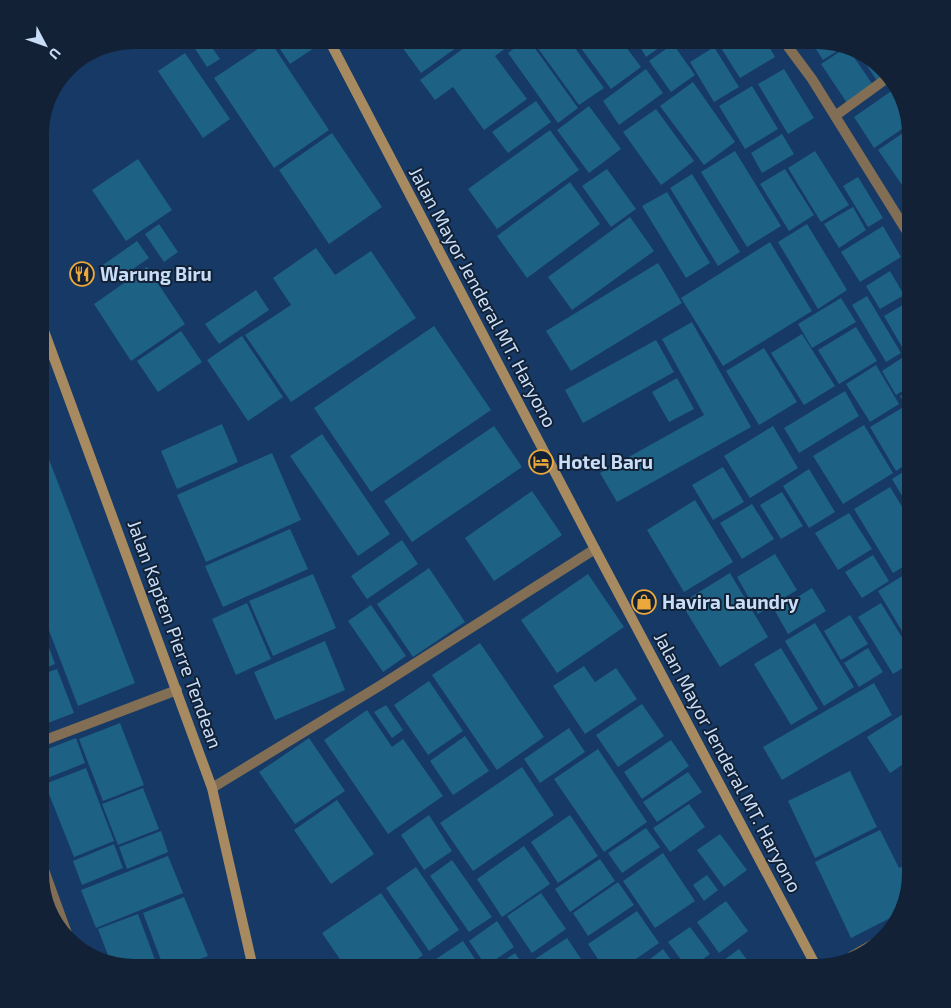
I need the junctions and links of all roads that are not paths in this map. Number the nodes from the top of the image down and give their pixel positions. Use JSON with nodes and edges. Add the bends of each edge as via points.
{"nodes":[{"id":1,"x":334,"y":49,"type":"edge"},
{"id":2,"x":789,"y":49,"type":"edge"},
{"id":3,"x":883,"y":81,"type":"edge"},
{"id":4,"x":834,"y":116,"type":"junction"},
{"id":5,"x":902,"y":224,"type":"edge"},
{"id":6,"x":49,"y":344,"type":"edge"},
{"id":7,"x":594,"y":549,"type":"junction"},
{"id":8,"x":177,"y":690,"type":"junction"},
{"id":9,"x":49,"y":739,"type":"edge"},
{"id":10,"x":212,"y":788,"type":"junction"},
{"id":11,"x":50,"y":885,"type":"edge"},
{"id":12,"x":62,"y":920,"type":"edge"},
{"id":13,"x":251,"y":959,"type":"edge"},
{"id":14,"x":812,"y":959,"type":"edge"}],
"edges":[{"from":1,"to":7,"type":"main road","name":"Jalan Mayor Jenderal MT. Haryono"},
{"from":2,"to":4,"type":"street"},
{"from":3,"to":4,"type":"street"},
{"from":4,"to":5,"type":"street"},
{"from":6,"to":8,"type":"main road","name":"Jalan Kapten Pierre Tendean"},
{"from":7,"to":10,"type":"street"},
{"from":7,"to":14,"type":"main road","name":"Jalan Mayor Jenderal MT. Haryono"},
{"from":8,"to":9,"type":"street"},
{"from":8,"to":10,"type":"main road","name":"Jalan Kapten Pierre Tendean"},
{"from":10,"to":13,"type":"main road","name":"Jalan Kapten Pierre Tendean"},
{"from":11,"to":12,"type":"street"}]}
